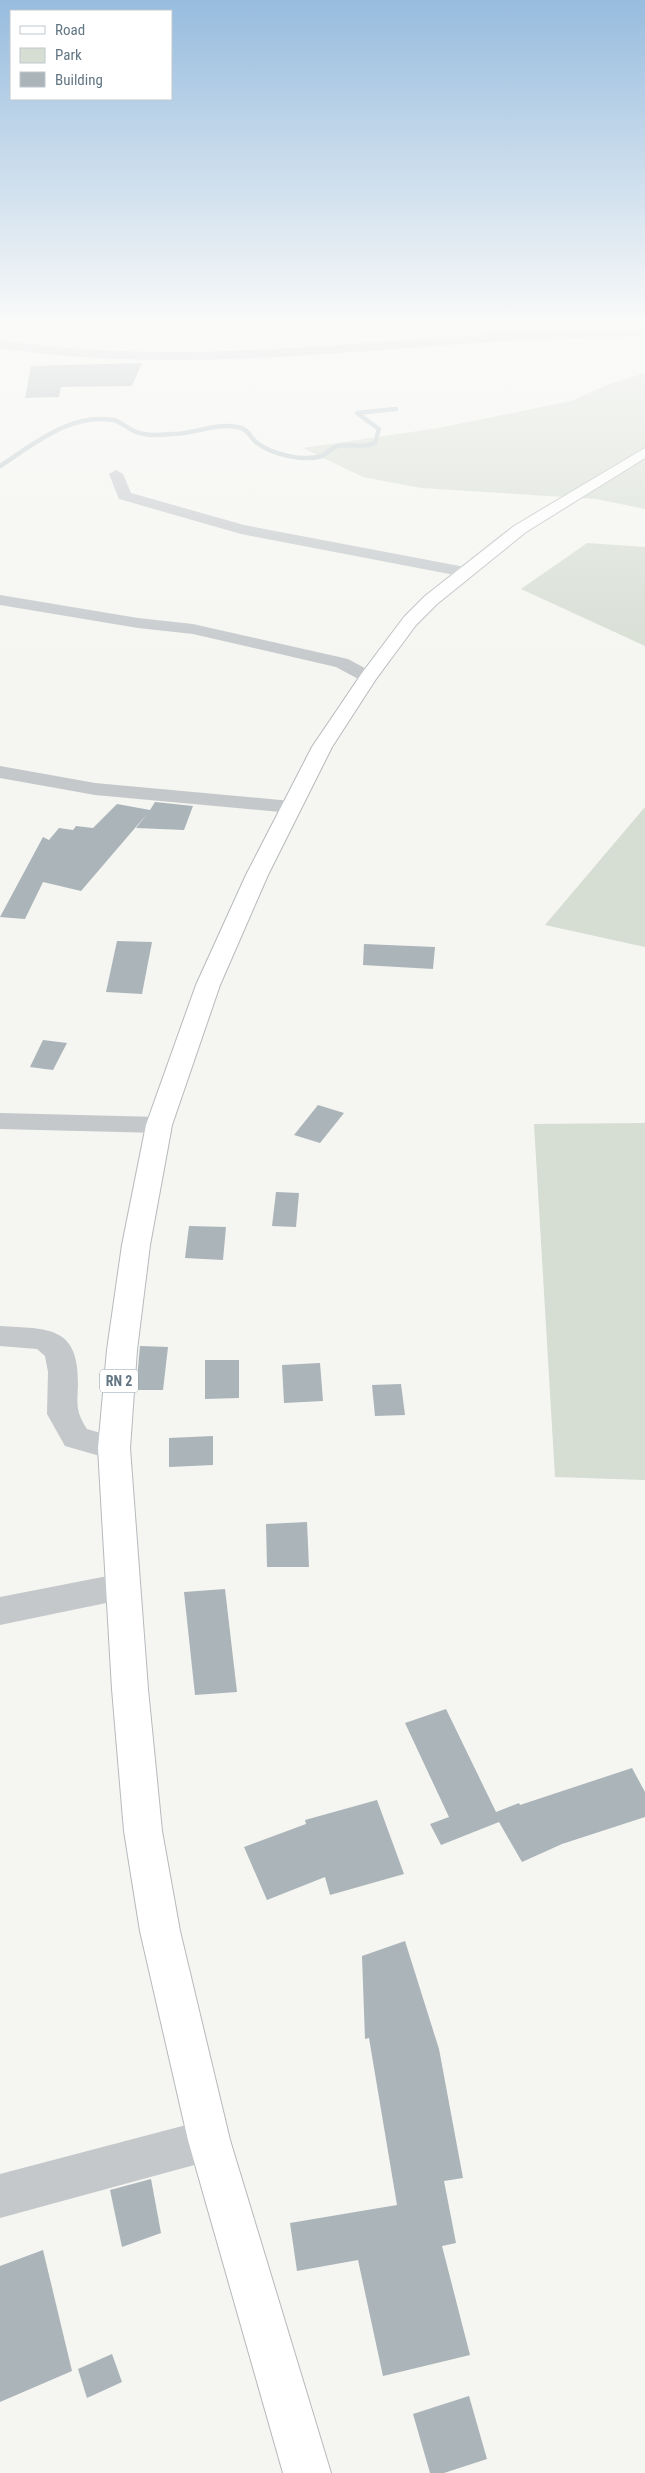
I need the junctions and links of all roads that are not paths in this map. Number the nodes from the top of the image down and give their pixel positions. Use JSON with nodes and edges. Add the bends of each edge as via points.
{"nodes":[{"id":1,"x":645,"y":452,"type":"edge"},
{"id":2,"x":116,"y":474,"type":"dead end"},
{"id":3,"x":465,"y":572,"type":"junction"},
{"id":4,"x":0,"y":600,"type":"edge"},
{"id":5,"x":368,"y":678,"type":"junction"},
{"id":6,"x":0,"y":772,"type":"edge"},
{"id":7,"x":291,"y":806,"type":"junction"},
{"id":8,"x":0,"y":1121,"type":"edge"},
{"id":9,"x":159,"y":1125,"type":"junction"},
{"id":10,"x":0,"y":1336,"type":"edge"},
{"id":11,"x":114,"y":1448,"type":"junction"},
{"id":12,"x":123,"y":1587,"type":"junction"},
{"id":13,"x":0,"y":1611,"type":"edge"},
{"id":14,"x":209,"y":2140,"type":"junction"},
{"id":15,"x":0,"y":2196,"type":"edge"},
{"id":16,"x":307,"y":2473,"type":"edge"}],
"edges":[{"from":1,"to":3,"type":"main road","number":"RN 2","via":[[520,529]]},
{"from":2,"to":3,"type":"street","via":[[124,496],[142,503],[217,520],[241,529]]},
{"from":3,"to":5,"type":"main road","number":"RN 2","via":[[410,621]]},
{"from":4,"to":5,"type":"street","via":[[192,629],[342,663]]},
{"from":5,"to":7,"type":"main road","number":"RN 2","via":[[322,747]]},
{"from":6,"to":7,"type":"street","via":[[96,789]]},
{"from":7,"to":9,"type":"main road","number":"RN 2","via":[[208,985]]},
{"from":8,"to":9,"type":"street"},
{"from":9,"to":11,"type":"main road","number":"RN 2","via":[[136,1245],[122,1350]]},
{"from":10,"to":11,"type":"street","via":[[44,1339],[59,1351],[64,1372],[62,1414],[76,1438]]},
{"from":11,"to":12,"type":"main road","number":"RN 2"},
{"from":12,"to":13,"type":"street"},
{"from":12,"to":14,"type":"main road","number":"RN 2","via":[[143,1831],[160,1931]]},
{"from":14,"to":15,"type":"street"},
{"from":14,"to":16,"type":"main road","number":"RN 2"}]}
